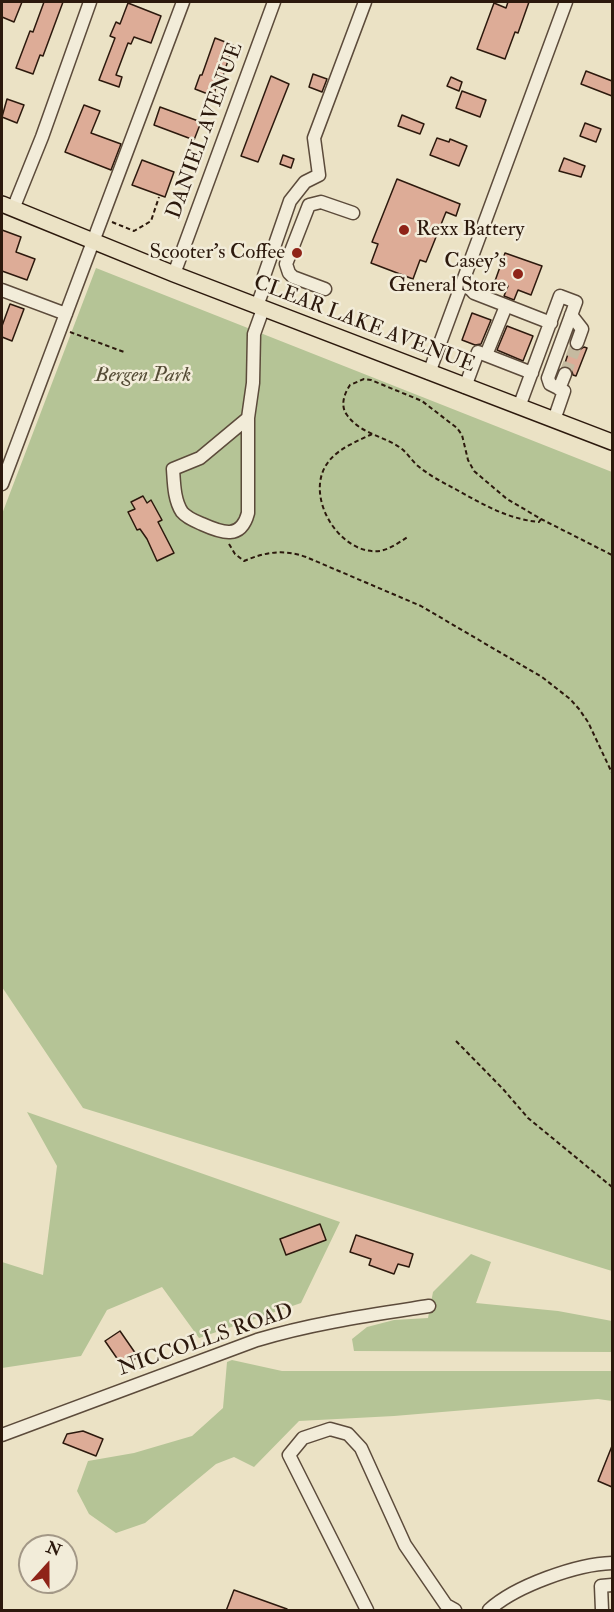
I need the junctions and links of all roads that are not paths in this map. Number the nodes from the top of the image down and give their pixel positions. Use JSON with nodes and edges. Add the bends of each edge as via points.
{"nodes":[{"id":1,"x":90,"y":2,"type":"edge"},
{"id":2,"x":183,"y":2,"type":"edge"},
{"id":3,"x":274,"y":2,"type":"edge"},
{"id":4,"x":365,"y":2,"type":"edge"},
{"id":5,"x":566,"y":2,"type":"edge"},
{"id":6,"x":7,"y":207,"type":"edge"},
{"id":7,"x":353,"y":213,"type":"dead end"},
{"id":8,"x":93,"y":243,"type":"junction"},
{"id":9,"x":174,"y":274,"type":"junction"},
{"id":10,"x":463,"y":281,"type":"junction"},
{"id":11,"x":325,"y":289,"type":"dead end"},
{"id":12,"x":2,"y":290,"type":"edge"},
{"id":13,"x":506,"y":306,"type":"junction"},
{"id":14,"x":260,"y":308,"type":"junction"},
{"id":15,"x":66,"y":314,"type":"junction"},
{"id":16,"x":571,"y":315,"type":"junction"},
{"id":17,"x":551,"y":322,"type":"junction"},
{"id":18,"x":577,"y":342,"type":"tunnel mouth"},
{"id":19,"x":486,"y":356,"type":"junction"},
{"id":20,"x":429,"y":373,"type":"junction"},
{"id":21,"x":532,"y":373,"type":"junction"},
{"id":22,"x":565,"y":374,"type":"tunnel mouth"},
{"id":23,"x":465,"y":387,"type":"junction"},
{"id":24,"x":559,"y":389,"type":"junction"},
{"id":25,"x":519,"y":407,"type":"junction"},
{"id":26,"x":248,"y":418,"type":"junction"},
{"id":27,"x":554,"y":420,"type":"junction"},
{"id":28,"x":612,"y":442,"type":"edge"},
{"id":29,"x":2,"y":483,"type":"edge"},
{"id":30,"x":429,"y":1306,"type":"dead end"},
{"id":31,"x":2,"y":1435,"type":"edge"},
{"id":32,"x":612,"y":1563,"type":"edge"},
{"id":33,"x":612,"y":1585,"type":"edge"},
{"id":34,"x":605,"y":1610,"type":"edge"},
{"id":35,"x":367,"y":1611,"type":"edge"},
{"id":36,"x":455,"y":1611,"type":"edge"},
{"id":37,"x":489,"y":1611,"type":"edge"}],
"edges":[{"from":1,"to":6,"type":"street","via":[[42,137]]},
{"from":2,"to":8,"type":"street"},
{"from":3,"to":9,"type":"street","name":"DANIEL AVENUE"},
{"from":4,"to":14,"type":"street","via":[[314,138],[319,175],[305,183],[290,201],[264,276]]},
{"from":5,"to":10,"type":"street"},
{"from":6,"to":8,"type":"main road","name":"CLEAR LAKE AVENUE"},
{"from":7,"to":11,"type":"street","via":[[321,202],[309,205],[285,264],[293,277]]},
{"from":8,"to":9,"type":"main road","name":"CLEAR LAKE AVENUE"},
{"from":8,"to":15,"type":"street"},
{"from":9,"to":14,"type":"main road","name":"CLEAR LAKE AVENUE"},
{"from":10,"to":13,"type":"street","via":[[474,293]]},
{"from":10,"to":20,"type":"street"},
{"from":12,"to":15,"type":"street"},
{"from":13,"to":17,"type":"street"},
{"from":13,"to":19,"type":"street"},
{"from":14,"to":20,"type":"main road","name":"CLEAR LAKE AVENUE"},
{"from":14,"to":26,"type":"street","via":[[254,334]]},
{"from":15,"to":29,"type":"street"},
{"from":16,"to":17,"type":"street","via":[[576,303],[560,296]]},
{"from":16,"to":18,"type":"street","via":[[582,329]]},
{"from":16,"to":24,"type":"street","via":[[548,378]]},
{"from":17,"to":21,"type":"street"},
{"from":19,"to":21,"type":"street"},
{"from":19,"to":23,"type":"street","via":[[478,352]]},
{"from":20,"to":23,"type":"main road","name":"CLEAR LAKE AVENUE"},
{"from":21,"to":25,"type":"street"},
{"from":22,"to":24,"type":"street"},
{"from":23,"to":25,"type":"main road","name":"CLEAR LAKE AVENUE"},
{"from":24,"to":27,"type":"street","via":[[564,391]]},
{"from":25,"to":27,"type":"main road","name":"CLEAR LAKE AVENUE"},
{"from":26,"to":26,"type":"street","via":[[248,513],[240,529],[219,531],[182,512],[173,470],[200,458]]},
{"from":27,"to":28,"type":"main road","name":"CLEAR LAKE AVENUE"},
{"from":30,"to":31,"type":"street","name":"NICCOLLS ROAD","via":[[343,1319],[269,1336]]},
{"from":32,"to":37,"type":"street","via":[[598,1563],[547,1578],[498,1602]]},
{"from":33,"to":34,"type":"street","via":[[601,1586]]},
{"from":35,"to":36,"type":"street","via":[[289,1455],[303,1438],[330,1429],[348,1434],[361,1448],[405,1545]]}]}
